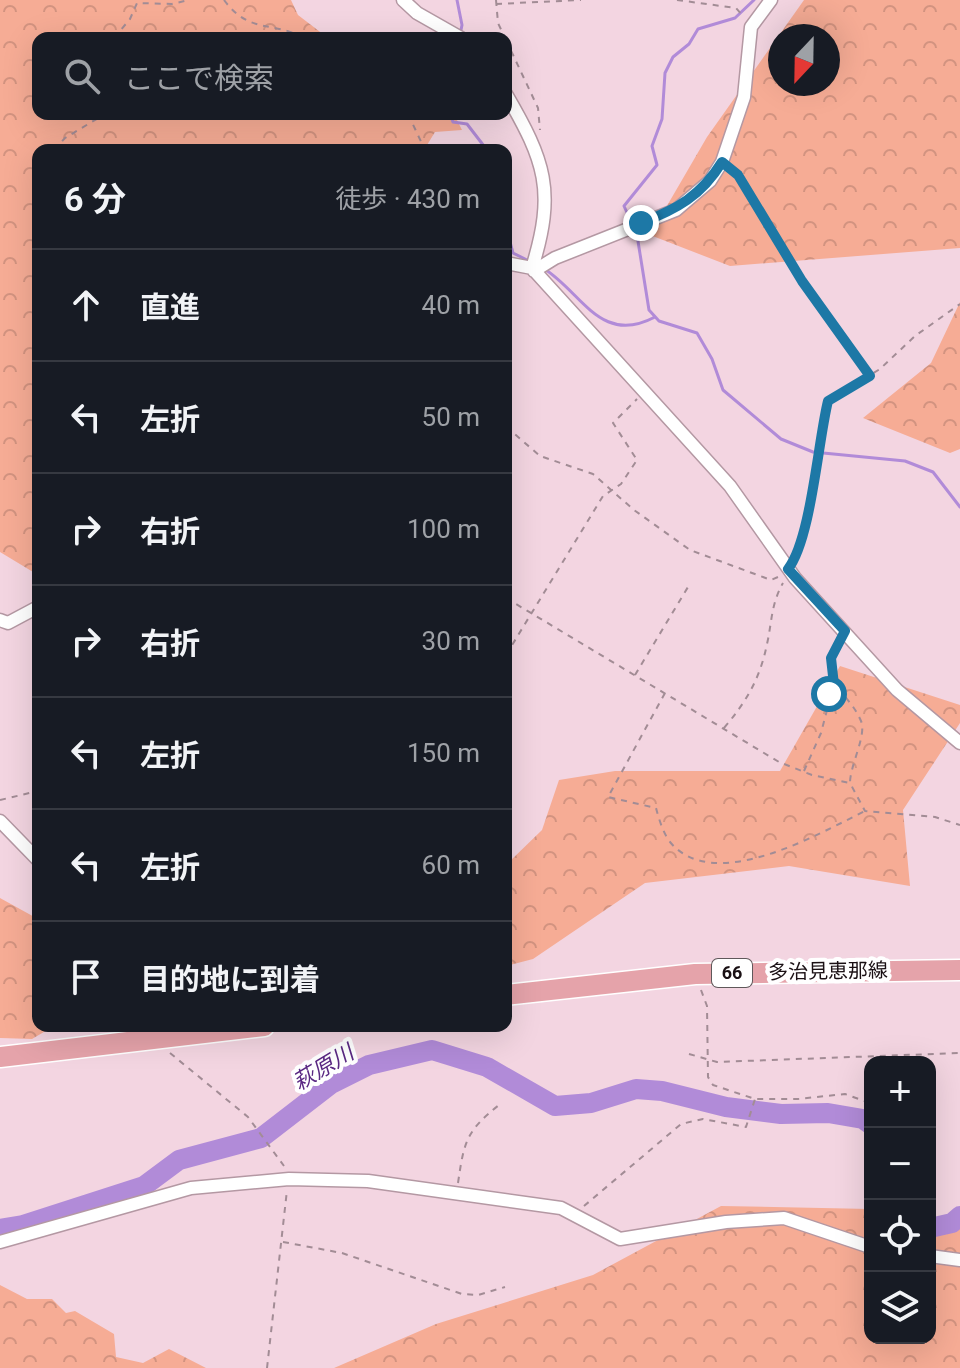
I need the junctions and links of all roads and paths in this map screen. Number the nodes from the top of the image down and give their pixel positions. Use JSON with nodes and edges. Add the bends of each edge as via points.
{"nodes":[{"id":1,"x":189,"y":0,"type":"edge"},
{"id":2,"x":224,"y":0,"type":"edge"},
{"id":3,"x":403,"y":0,"type":"edge"},
{"id":4,"x":581,"y":0,"type":"edge"},
{"id":5,"x":677,"y":0,"type":"edge"},
{"id":6,"x":771,"y":0,"type":"edge"},
{"id":7,"x":496,"y":2,"type":"edge"},
{"id":8,"x":746,"y":19,"type":"dead end"},
{"id":9,"x":119,"y":32,"type":"edge"},
{"id":10,"x":280,"y":32,"type":"edge"},
{"id":11,"x":452,"y":32,"type":"edge"},
{"id":12,"x":502,"y":32,"type":"edge"},
{"id":13,"x":512,"y":52,"type":"edge"},
{"id":14,"x":512,"y":104,"type":"edge"},
{"id":15,"x":95,"y":120,"type":"edge"},
{"id":16,"x":411,"y":120,"type":"edge"},
{"id":17,"x":540,"y":129,"type":"dead end"},
{"id":18,"x":60,"y":144,"type":"edge"},
{"id":19,"x":422,"y":144,"type":"edge"},
{"id":20,"x":722,"y":162,"type":"junction"},
{"id":21,"x":512,"y":265,"type":"edge"},
{"id":22,"x":533,"y":270,"type":"junction"},
{"id":23,"x":960,"y":304,"type":"edge"},
{"id":24,"x":870,"y":376,"type":"junction"},
{"id":25,"x":643,"y":393,"type":"junction"},
{"id":26,"x":512,"y":432,"type":"edge"},
{"id":27,"x":614,"y":488,"type":"junction"},
{"id":28,"x":789,"y":570,"type":"junction"},
{"id":29,"x":688,"y":587,"type":"dead end"},
{"id":30,"x":512,"y":602,"type":"edge"},
{"id":31,"x":32,"y":610,"type":"edge"},
{"id":32,"x":531,"y":613,"type":"junction"},
{"id":33,"x":0,"y":620,"type":"edge"},
{"id":34,"x":845,"y":631,"type":"junction"},
{"id":35,"x":512,"y":645,"type":"edge"},
{"id":36,"x":635,"y":675,"type":"junction"},
{"id":37,"x":834,"y":685,"type":"junction"},
{"id":38,"x":665,"y":693,"type":"junction"},
{"id":39,"x":724,"y":728,"type":"junction"},
{"id":40,"x":960,"y":743,"type":"edge"},
{"id":41,"x":803,"y":772,"type":"junction"},
{"id":42,"x":850,"y":783,"type":"junction"},
{"id":43,"x":32,"y":792,"type":"edge"},
{"id":44,"x":0,"y":800,"type":"edge"},
{"id":45,"x":865,"y":811,"type":"junction"},
{"id":46,"x":0,"y":821,"type":"edge"},
{"id":47,"x":960,"y":825,"type":"edge"},
{"id":48,"x":32,"y":854,"type":"edge"},
{"id":49,"x":960,"y":970,"type":"edge"},
{"id":50,"x":695,"y":974,"type":"junction"},
{"id":51,"x":512,"y":994,"type":"edge"},
{"id":52,"x":152,"y":1033,"type":"edge"},
{"id":53,"x":960,"y":1053,"type":"edge"},
{"id":54,"x":689,"y":1054,"type":"dead end"},
{"id":55,"x":891,"y":1056,"type":"edge"},
{"id":56,"x":0,"y":1057,"type":"edge"},
{"id":57,"x":864,"y":1057,"type":"edge"},
{"id":58,"x":708,"y":1059,"type":"junction"},
{"id":59,"x":755,"y":1099,"type":"junction"},
{"id":60,"x":864,"y":1101,"type":"edge"},
{"id":61,"x":499,"y":1105,"type":"dead end"},
{"id":62,"x":289,"y":1179,"type":"junction"},
{"id":63,"x":457,"y":1192,"type":"junction"},
{"id":64,"x":576,"y":1216,"type":"junction"},
{"id":65,"x":0,"y":1242,"type":"edge"},
{"id":66,"x":282,"y":1242,"type":"junction"},
{"id":67,"x":864,"y":1245,"type":"edge"},
{"id":68,"x":936,"y":1257,"type":"edge"},
{"id":69,"x":960,"y":1260,"type":"edge"},
{"id":70,"x":505,"y":1287,"type":"dead end"},
{"id":71,"x":267,"y":1368,"type":"edge"}],
"edges":[{"from":1,"to":9,"type":"path","via":[[137,3]]},
{"from":2,"to":10,"type":"path","via":[[249,24]]},
{"from":3,"to":11,"type":"street"},
{"from":4,"to":7,"type":"path"},
{"from":5,"to":8,"type":"path","via":[[736,8]]},
{"from":6,"to":20,"type":"street","via":[[751,27],[744,97]]},
{"from":7,"to":12,"type":"path"},
{"from":13,"to":17,"type":"path","via":[[538,108]]},
{"from":14,"to":22,"type":"street","via":[[544,171],[544,215]]},
{"from":15,"to":18,"type":"path"},
{"from":16,"to":19,"type":"path"},
{"from":20,"to":22,"type":"street","via":[[710,181],[676,210]]},
{"from":20,"to":24,"type":"path","via":[[738,175],[802,281]]},
{"from":21,"to":22,"type":"street"},
{"from":22,"to":25,"type":"street"},
{"from":23,"to":24,"type":"path"},
{"from":24,"to":28,"type":"path","via":[[828,401]]},
{"from":25,"to":27,"type":"path","via":[[613,423],[637,460]]},
{"from":25,"to":28,"type":"street","via":[[730,486]]},
{"from":26,"to":27,"type":"path","via":[[540,456],[593,474]]},
{"from":27,"to":28,"type":"path","via":[[634,510],[690,550],[771,580]]},
{"from":27,"to":32,"type":"path","via":[[603,496]]},
{"from":28,"to":34,"type":"street"},
{"from":28,"to":39,"type":"path","via":[[773,600],[751,696]]},
{"from":29,"to":36,"type":"path"},
{"from":30,"to":32,"type":"path"},
{"from":31,"to":33,"type":"street","via":[[8,623]]},
{"from":32,"to":35,"type":"path"},
{"from":32,"to":36,"type":"path"},
{"from":34,"to":37,"type":"path","via":[[831,658]]},
{"from":34,"to":40,"type":"street","via":[[897,690]]},
{"from":36,"to":38,"type":"path"},
{"from":37,"to":41,"type":"path"},
{"from":37,"to":42,"type":"path","via":[[861,720],[863,732]]},
{"from":38,"to":39,"type":"path"},
{"from":38,"to":45,"type":"path","via":[[608,797],[656,808],[671,844],[695,858],[726,865],[814,836]]},
{"from":39,"to":41,"type":"path"},
{"from":41,"to":42,"type":"path"},
{"from":42,"to":45,"type":"path"},
{"from":43,"to":44,"type":"path"},
{"from":45,"to":47,"type":"path","via":[[935,817]]},
{"from":46,"to":48,"type":"street"},
{"from":49,"to":50,"type":"main road","name":"多治見恵那線","number":"66"},
{"from":50,"to":51,"type":"main road","name":"多治見恵那線","number":"66"},
{"from":50,"to":58,"type":"path","via":[[707,1006]]},
{"from":52,"to":56,"type":"main road"},
{"from":52,"to":62,"type":"path","via":[[181,1064],[248,1117]]},
{"from":53,"to":55,"type":"path"},
{"from":54,"to":58,"type":"path"},
{"from":57,"to":58,"type":"path"},
{"from":58,"to":59,"type":"path","via":[[713,1085]]},
{"from":59,"to":60,"type":"path","via":[[845,1094]]},
{"from":59,"to":64,"type":"path","via":[[746,1127],[703,1119],[681,1124]]},
{"from":61,"to":63,"type":"path","via":[[474,1125],[462,1154]]},
{"from":62,"to":63,"type":"street","via":[[368,1181]]},
{"from":62,"to":65,"type":"street","via":[[191,1188]]},
{"from":62,"to":66,"type":"path"},
{"from":63,"to":64,"type":"street","via":[[561,1208]]},
{"from":64,"to":67,"type":"street","via":[[620,1239],[712,1223],[784,1218]]},
{"from":66,"to":70,"type":"path","via":[[342,1253],[462,1294]]},
{"from":66,"to":71,"type":"path"},
{"from":68,"to":69,"type":"street"}]}
